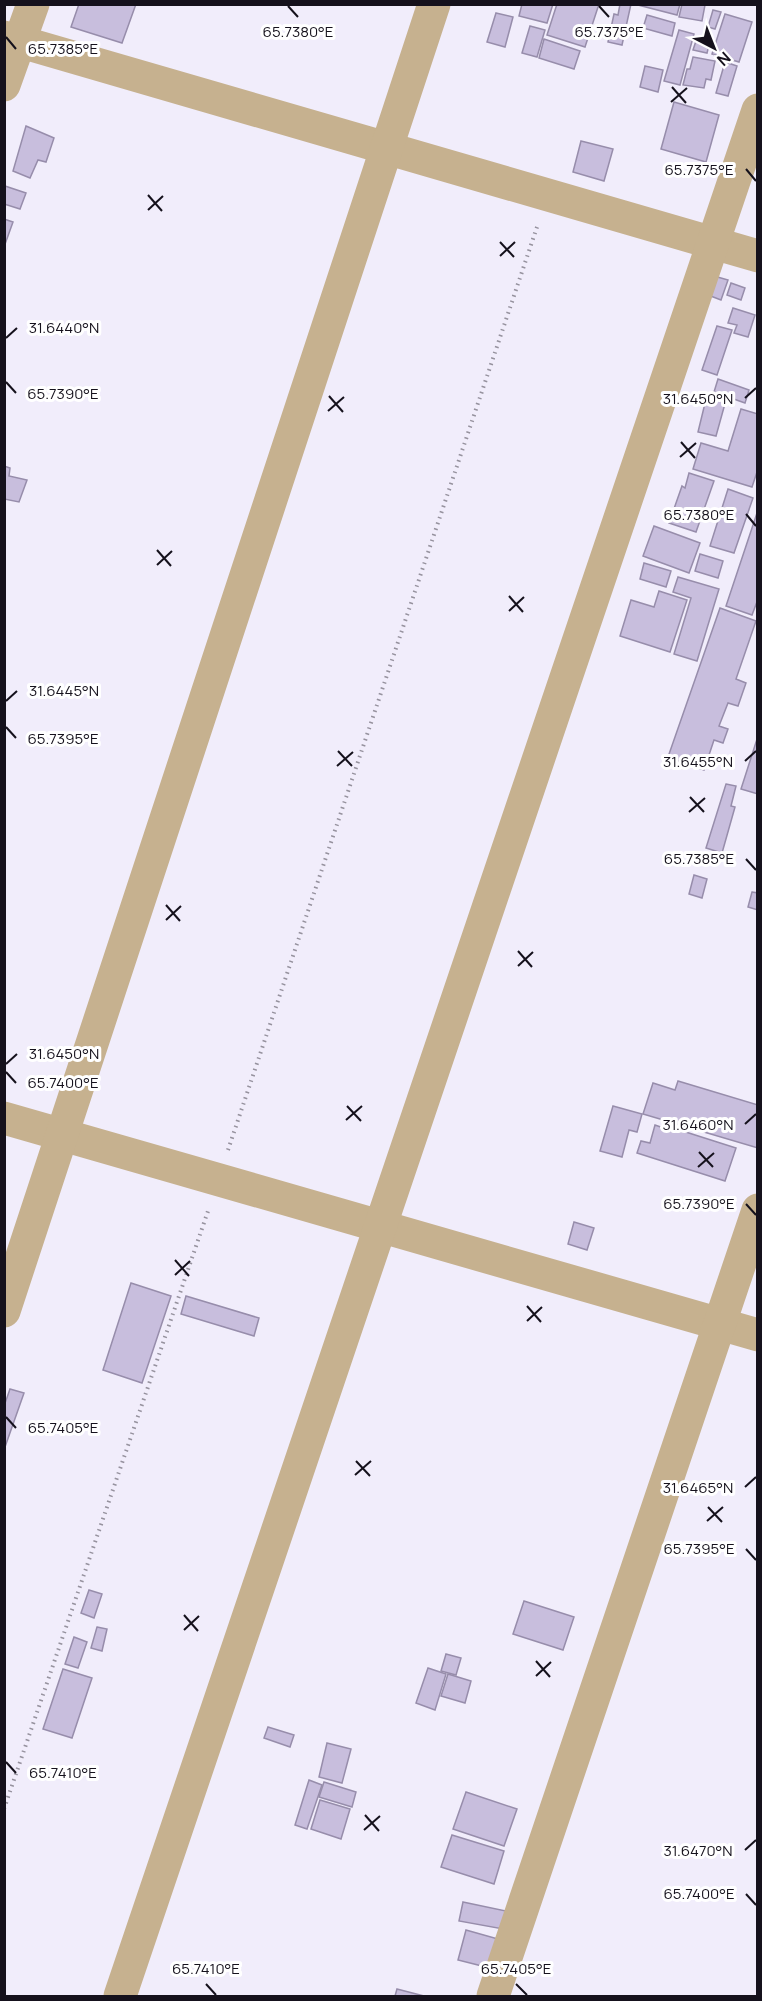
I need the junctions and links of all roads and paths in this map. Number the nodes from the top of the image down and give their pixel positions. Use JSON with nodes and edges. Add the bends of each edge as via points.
{"nodes":[{"id":1,"x":33,"y":4,"type":"edge"},
{"id":2,"x":434,"y":4,"type":"edge"},
{"id":3,"x":12,"y":39,"type":"edge"},
{"id":4,"x":4,"y":85,"type":"edge"},
{"id":5,"x":758,"y":110,"type":"edge"},
{"id":6,"x":387,"y":147,"type":"junction"},
{"id":7,"x":548,"y":195,"type":"junction"},
{"id":8,"x":712,"y":243,"type":"junction"},
{"id":9,"x":758,"y":256,"type":"edge"},
{"id":10,"x":4,"y":1118,"type":"edge"},
{"id":11,"x":62,"y":1135,"type":"junction"},
{"id":12,"x":218,"y":1181,"type":"junction"},
{"id":13,"x":758,"y":1210,"type":"edge"},
{"id":14,"x":380,"y":1227,"type":"junction"},
{"id":15,"x":4,"y":1311,"type":"edge"},
{"id":16,"x":719,"y":1324,"type":"junction"},
{"id":17,"x":758,"y":1335,"type":"edge"},
{"id":18,"x":4,"y":1809,"type":"edge"},
{"id":19,"x":120,"y":1996,"type":"edge"},
{"id":20,"x":493,"y":1996,"type":"edge"}],
"edges":[{"from":1,"to":3,"type":"street"},
{"from":2,"to":6,"type":"street"},
{"from":3,"to":4,"type":"street"},
{"from":3,"to":6,"type":"street"},
{"from":5,"to":8,"type":"street"},
{"from":6,"to":7,"type":"street"},
{"from":6,"to":11,"type":"street"},
{"from":7,"to":8,"type":"street"},
{"from":7,"to":12,"type":"path"},
{"from":8,"to":9,"type":"street"},
{"from":8,"to":14,"type":"street"},
{"from":10,"to":11,"type":"street"},
{"from":11,"to":12,"type":"street"},
{"from":11,"to":15,"type":"street"},
{"from":12,"to":14,"type":"street"},
{"from":12,"to":18,"type":"path"},
{"from":13,"to":16,"type":"street"},
{"from":14,"to":16,"type":"street"},
{"from":14,"to":19,"type":"street"},
{"from":16,"to":17,"type":"street"},
{"from":16,"to":20,"type":"street"}]}
